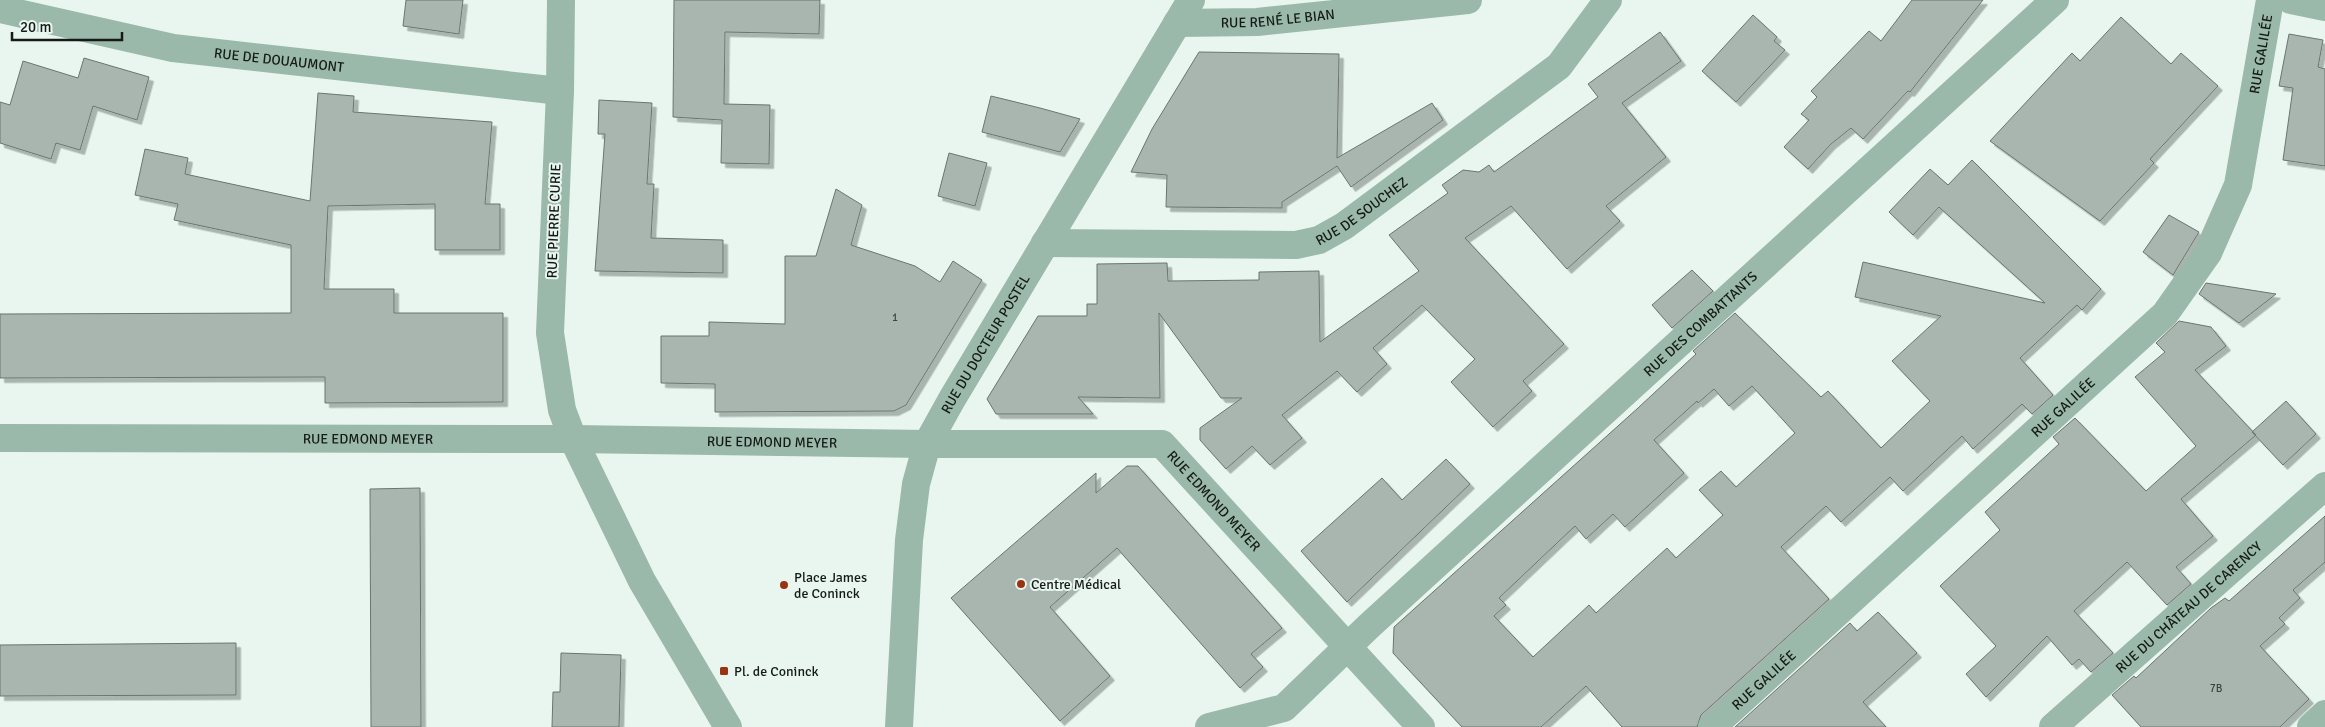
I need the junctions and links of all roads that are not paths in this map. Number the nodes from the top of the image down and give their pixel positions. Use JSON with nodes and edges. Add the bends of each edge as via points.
{"nodes":[{"id":1,"x":561,"y":0,"type":"edge"},
{"id":2,"x":1192,"y":0,"type":"edge"},
{"id":3,"x":1468,"y":0,"type":"edge"},
{"id":4,"x":1608,"y":0,"type":"edge"},
{"id":5,"x":2055,"y":0,"type":"edge"},
{"id":6,"x":2270,"y":0,"type":"edge"},
{"id":7,"x":2291,"y":0,"type":"edge"},
{"id":8,"x":2325,"y":7,"type":"edge"},
{"id":9,"x":0,"y":9,"type":"edge"},
{"id":10,"x":1177,"y":23,"type":"junction"},
{"id":11,"x":560,"y":91,"type":"junction"},
{"id":12,"x":1045,"y":243,"type":"junction"},
{"id":13,"x":0,"y":438,"type":"edge"},
{"id":14,"x":572,"y":438,"type":"junction"},
{"id":15,"x":927,"y":444,"type":"junction"},
{"id":16,"x":2325,"y":486,"type":"edge"},
{"id":17,"x":1346,"y":647,"type":"junction"},
{"id":18,"x":2325,"y":714,"type":"edge"},
{"id":19,"x":728,"y":727,"type":"edge"},
{"id":20,"x":899,"y":727,"type":"edge"},
{"id":21,"x":1209,"y":727,"type":"edge"},
{"id":22,"x":1421,"y":727,"type":"edge"},
{"id":23,"x":1712,"y":727,"type":"edge"},
{"id":24,"x":2053,"y":727,"type":"edge"},
{"id":25,"x":2310,"y":727,"type":"edge"}],
"edges":[{"from":1,"to":11,"type":"street","name":"RUE PIERRE CURIE"},
{"from":2,"to":10,"type":"street","name":"RUE DU DOCTEUR POSTEL"},
{"from":3,"to":10,"type":"street","name":"RUE RENÉ LE BIAN","via":[[1257,22]]},
{"from":4,"to":12,"type":"street","name":"RUE DE SOUCHEZ","via":[[1559,66],[1344,226],[1319,240],[1296,244]]},
{"from":5,"to":17,"type":"street","name":"RUE DES COMBATTANTS"},
{"from":6,"to":23,"type":"street","name":"RUE GALILÉE","via":[[2238,185],[2208,254],[2165,314]]},
{"from":7,"to":8,"type":"street"},
{"from":9,"to":11,"type":"street","name":"RUE DE DOUAUMONT","via":[[173,48]]},
{"from":10,"to":12,"type":"street","name":"RUE DU DOCTEUR POSTEL"},
{"from":11,"to":14,"type":"street","name":"RUE PIERRE CURIE","via":[[550,333],[562,410]]},
{"from":12,"to":15,"type":"street","name":"RUE DU DOCTEUR POSTEL"},
{"from":13,"to":14,"type":"street","name":"RUE EDMOND MEYER"},
{"from":14,"to":15,"type":"street","name":"RUE EDMOND MEYER"},
{"from":14,"to":19,"type":"street","via":[[642,581]]},
{"from":15,"to":17,"type":"street","name":"RUE EDMOND MEYER","via":[[1162,444]]},
{"from":15,"to":20,"type":"street","name":"RUE DU DOCTEUR POSTEL","via":[[916,484],[909,540]]},
{"from":16,"to":24,"type":"street","name":"RUE DU CHÂTEAU DE CARENCY"},
{"from":17,"to":21,"type":"street","name":"RUE DES COMBATTANTS","via":[[1284,708]]},
{"from":17,"to":22,"type":"street","name":"RUE EDMOND MEYER"},
{"from":18,"to":25,"type":"street"}]}
